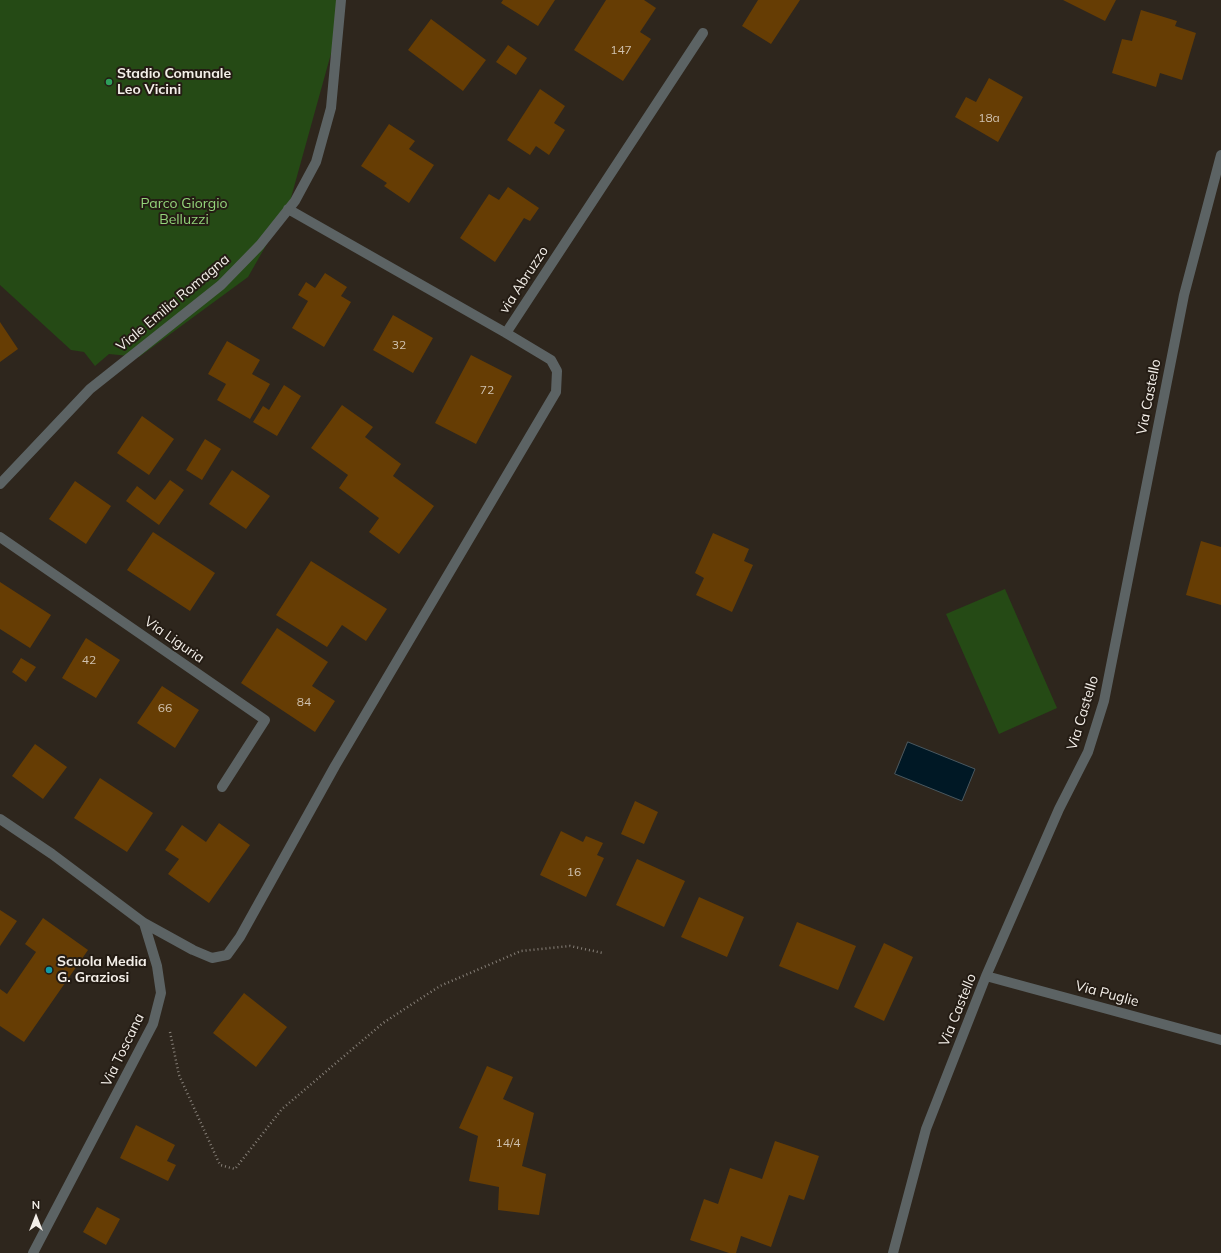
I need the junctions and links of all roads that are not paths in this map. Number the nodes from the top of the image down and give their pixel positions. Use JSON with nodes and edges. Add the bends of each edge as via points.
{"nodes":[{"id":1,"x":341,"y":0,"type":"edge"},
{"id":2,"x":703,"y":33,"type":"dead end"},
{"id":3,"x":1221,"y":155,"type":"edge"},
{"id":4,"x":288,"y":209,"type":"junction"},
{"id":5,"x":506,"y":333,"type":"junction"},
{"id":6,"x":0,"y":484,"type":"edge"},
{"id":7,"x":0,"y":537,"type":"edge"},
{"id":8,"x":222,"y":788,"type":"dead end"},
{"id":9,"x":0,"y":820,"type":"edge"},
{"id":10,"x":144,"y":923,"type":"junction"},
{"id":11,"x":986,"y":976,"type":"junction"},
{"id":12,"x":1221,"y":1040,"type":"edge"},
{"id":13,"x":33,"y":1253,"type":"edge"},
{"id":14,"x":893,"y":1253,"type":"edge"}],
"edges":[{"from":1,"to":4,"type":"street","name":"Viale Emilia Romagna","via":[[331,108],[316,162]]},
{"from":2,"to":5,"type":"street","name":"via Abruzzo"},
{"from":3,"to":11,"type":"street","name":"Via Castello","via":[[1184,295],[1104,701],[1088,752],[1059,809]]},
{"from":4,"to":5,"type":"street","name":"via Abruzzo"},
{"from":4,"to":6,"type":"street","name":"Viale Emilia Romagna","via":[[260,245],[221,285],[90,389]]},
{"from":5,"to":10,"type":"street","via":[[551,360],[557,371],[556,392],[335,766],[240,937],[227,955],[212,958]]},
{"from":7,"to":8,"type":"street","name":"Via Liguria","via":[[266,720]]},
{"from":9,"to":10,"type":"street","via":[[52,854]]},
{"from":10,"to":13,"type":"street","name":"Via Toscana","via":[[157,966],[161,993],[153,1024]]},
{"from":11,"to":12,"type":"street","name":"Via Puglie"},
{"from":11,"to":14,"type":"street","name":"Via Castello","via":[[926,1129]]}]}
